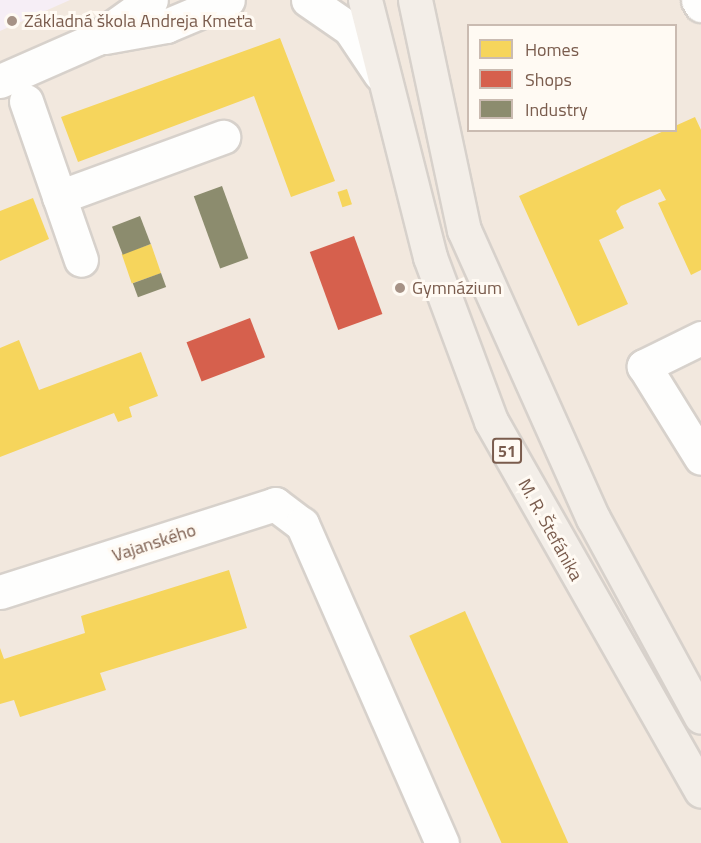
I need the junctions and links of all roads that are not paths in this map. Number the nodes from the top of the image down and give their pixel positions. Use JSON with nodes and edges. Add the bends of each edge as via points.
{"nodes":[{"id":1,"x":151,"y":0,"type":"edge"},
{"id":2,"x":228,"y":0,"type":"edge"},
{"id":3,"x":308,"y":0,"type":"edge"},
{"id":4,"x":365,"y":0,"type":"edge"},
{"id":5,"x":415,"y":0,"type":"edge"},
{"id":6,"x":698,"y":0,"type":"edge"},
{"id":7,"x":701,"y":5,"type":"edge"},
{"id":8,"x":98,"y":38,"type":"junction"},
{"id":9,"x":382,"y":80,"type":"junction"},
{"id":10,"x":0,"y":81,"type":"edge"},
{"id":11,"x":26,"y":101,"type":"dead end"},
{"id":12,"x":223,"y":137,"type":"dead end"},
{"id":13,"x":59,"y":197,"type":"junction"},
{"id":14,"x":81,"y":260,"type":"dead end"},
{"id":15,"x":701,"y":338,"type":"edge"},
{"id":16,"x":701,"y":458,"type":"edge"},
{"id":17,"x":0,"y":592,"type":"edge"},
{"id":18,"x":701,"y":717,"type":"edge"},
{"id":19,"x":701,"y":791,"type":"edge"},
{"id":20,"x":442,"y":843,"type":"edge"}],
"edges":[{"from":1,"to":8,"type":"street"},
{"from":2,"to":8,"type":"street","via":[[166,26]]},
{"from":3,"to":9,"type":"street","name":"M. R. Štefánika","via":[[350,29]]},
{"from":4,"to":9,"type":"main road","name":"M. R. Štefánika","number":"51"},
{"from":5,"to":18,"type":"main road","via":[[464,231],[588,507]]},
{"from":6,"to":7,"type":"street"},
{"from":8,"to":10,"type":"street"},
{"from":9,"to":19,"type":"main road","name":"M. R. Štefánika","number":"51","via":[[430,256],[491,421]]},
{"from":11,"to":13,"type":"street"},
{"from":12,"to":13,"type":"street"},
{"from":13,"to":14,"type":"street"},
{"from":15,"to":16,"type":"street","via":[[644,366]]},
{"from":17,"to":20,"type":"street","name":"Vajanského","via":[[275,504],[302,524]]}]}
